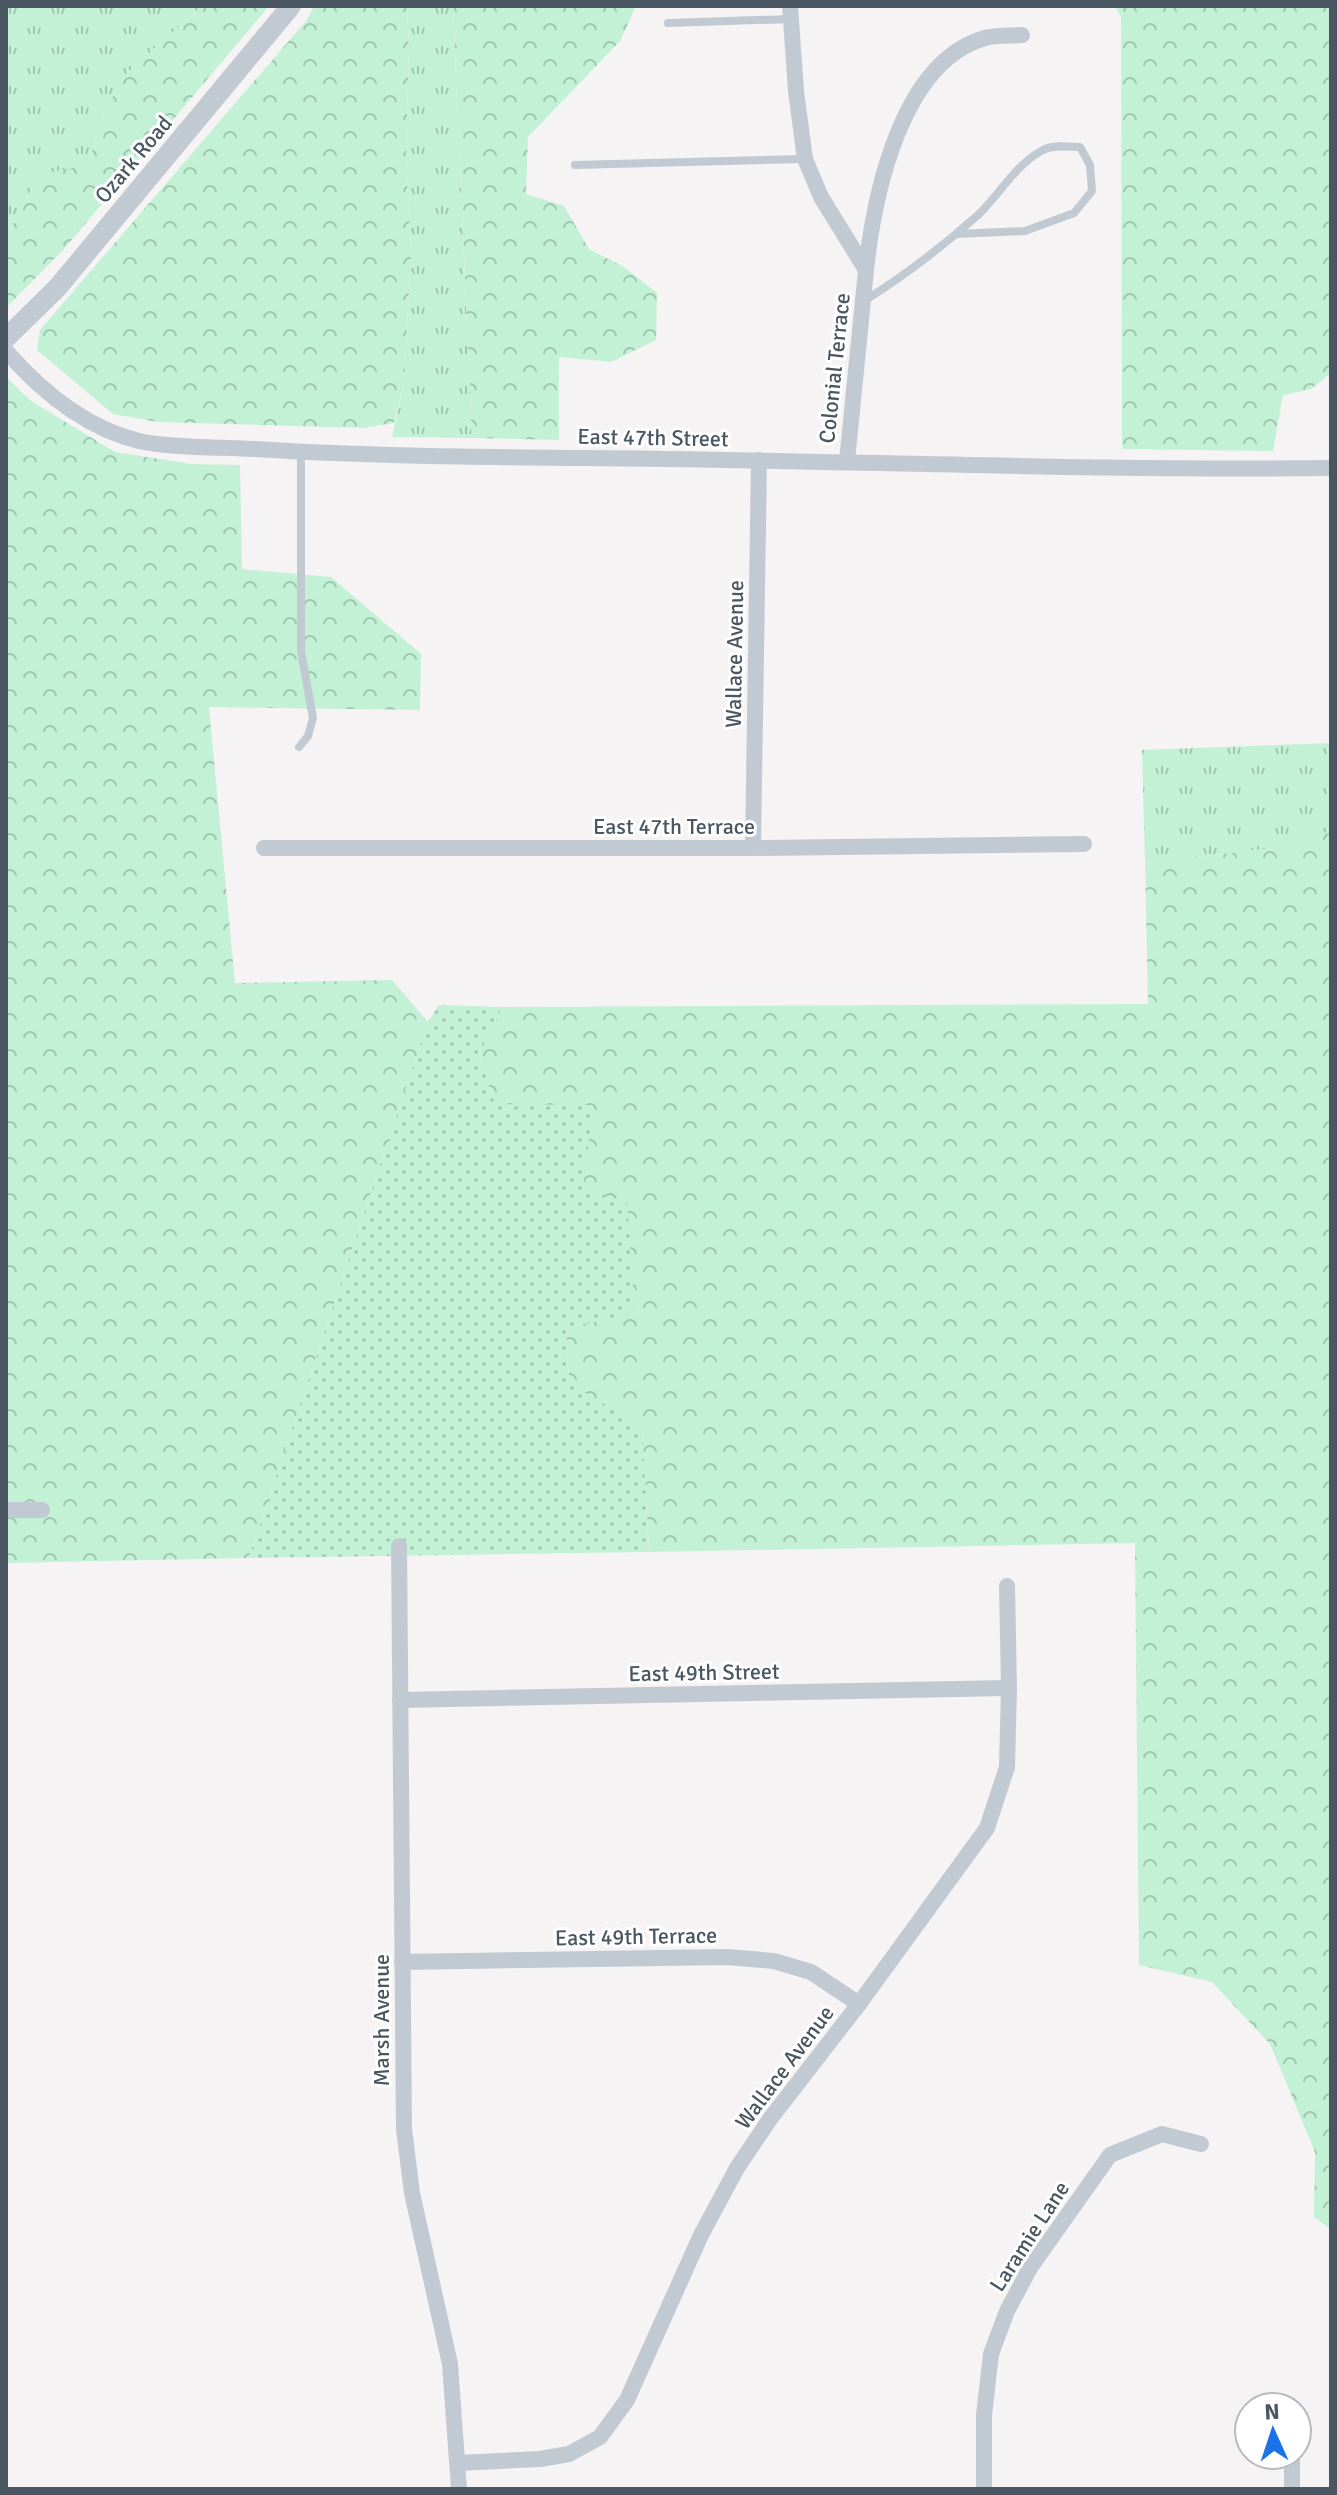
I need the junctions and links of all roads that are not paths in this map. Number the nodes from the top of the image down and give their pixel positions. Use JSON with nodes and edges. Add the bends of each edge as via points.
{"nodes":[{"id":1,"x":291,"y":6,"type":"edge"},
{"id":2,"x":790,"y":13,"type":"edge"},
{"id":3,"x":668,"y":23,"type":"dead end"},
{"id":4,"x":1022,"y":35,"type":"dead end"},
{"id":5,"x":805,"y":159,"type":"junction"},
{"id":6,"x":575,"y":165,"type":"dead end"},
{"id":7,"x":956,"y":234,"type":"junction"},
{"id":8,"x":866,"y":270,"type":"junction"},
{"id":9,"x":863,"y":301,"type":"junction"},
{"id":10,"x":6,"y":338,"type":"edge"},
{"id":11,"x":6,"y":351,"type":"edge"},
{"id":12,"x":301,"y":452,"type":"junction"},
{"id":13,"x":759,"y":460,"type":"junction"},
{"id":14,"x":847,"y":461,"type":"junction"},
{"id":15,"x":1331,"y":468,"type":"edge"},
{"id":16,"x":299,"y":747,"type":"dead end"},
{"id":17,"x":1084,"y":844,"type":"dead end"},
{"id":18,"x":264,"y":848,"type":"dead end"},
{"id":19,"x":753,"y":848,"type":"junction"},
{"id":20,"x":6,"y":1510,"type":"edge"},
{"id":21,"x":42,"y":1510,"type":"dead end"},
{"id":22,"x":399,"y":1546,"type":"dead end"},
{"id":23,"x":1007,"y":1586,"type":"dead end"},
{"id":24,"x":1009,"y":1688,"type":"junction"},
{"id":25,"x":400,"y":1700,"type":"junction"},
{"id":26,"x":402,"y":1962,"type":"junction"},
{"id":27,"x":859,"y":2004,"type":"junction"},
{"id":28,"x":1201,"y":2144,"type":"dead end"},
{"id":29,"x":458,"y":2463,"type":"junction"},
{"id":30,"x":459,"y":2489,"type":"edge"},
{"id":31,"x":984,"y":2489,"type":"edge"}],
"edges":[{"from":1,"to":10,"type":"street","name":"Ozark Road","via":[[58,287]]},
{"from":2,"to":3,"type":"lane"},
{"from":2,"to":5,"type":"street","name":"Colonial Terrace"},
{"from":4,"to":8,"type":"street","via":[[985,38],[945,59],[921,87],[880,184]]},
{"from":5,"to":6,"type":"lane"},
{"from":5,"to":8,"type":"street","name":"Colonial Terrace","via":[[821,197]]},
{"from":7,"to":7,"type":"lane","via":[[1028,159],[1047,147],[1080,147],[1090,165],[1092,191],[1074,213],[1025,231]]},
{"from":7,"to":9,"type":"lane"},
{"from":8,"to":9,"type":"street","name":"Colonial Terrace"},
{"from":9,"to":14,"type":"street","name":"Colonial Terrace"},
{"from":11,"to":12,"type":"street","name":"East 47th Street","via":[[28,377],[100,429],[142,442]]},
{"from":12,"to":13,"type":"street","name":"East 47th Street"},
{"from":12,"to":16,"type":"lane","via":[[301,638],[313,718]]},
{"from":13,"to":14,"type":"street","name":"East 47th Street"},
{"from":13,"to":19,"type":"street","name":"Wallace Avenue"},
{"from":14,"to":15,"type":"street","name":"East 47th Street"},
{"from":17,"to":19,"type":"street","name":"East 47th Terrace"},
{"from":18,"to":19,"type":"street","name":"East 47th Terrace"},
{"from":20,"to":21,"type":"street"},
{"from":22,"to":25,"type":"street","name":"Marsh Avenue"},
{"from":23,"to":24,"type":"street","name":"Wallace Avenue"},
{"from":24,"to":25,"type":"street","name":"East 49th Street"},
{"from":24,"to":27,"type":"street","name":"Wallace Avenue","via":[[1007,1767],[987,1828]]},
{"from":25,"to":26,"type":"street","name":"Marsh Avenue"},
{"from":26,"to":27,"type":"street","name":"East 49th Terrace","via":[[727,1957],[774,1961],[811,1972]]},
{"from":26,"to":29,"type":"street","name":"Marsh Avenue","via":[[406,2142],[412,2193],[450,2364]]},
{"from":27,"to":29,"type":"street","name":"Wallace Avenue","via":[[737,2168],[627,2400],[600,2437],[569,2454]]},
{"from":28,"to":31,"type":"street","name":"Laramie Lane","via":[[1162,2134],[1110,2155],[1030,2268],[991,2354]]},
{"from":29,"to":30,"type":"street","name":"Marsh Avenue"}]}
